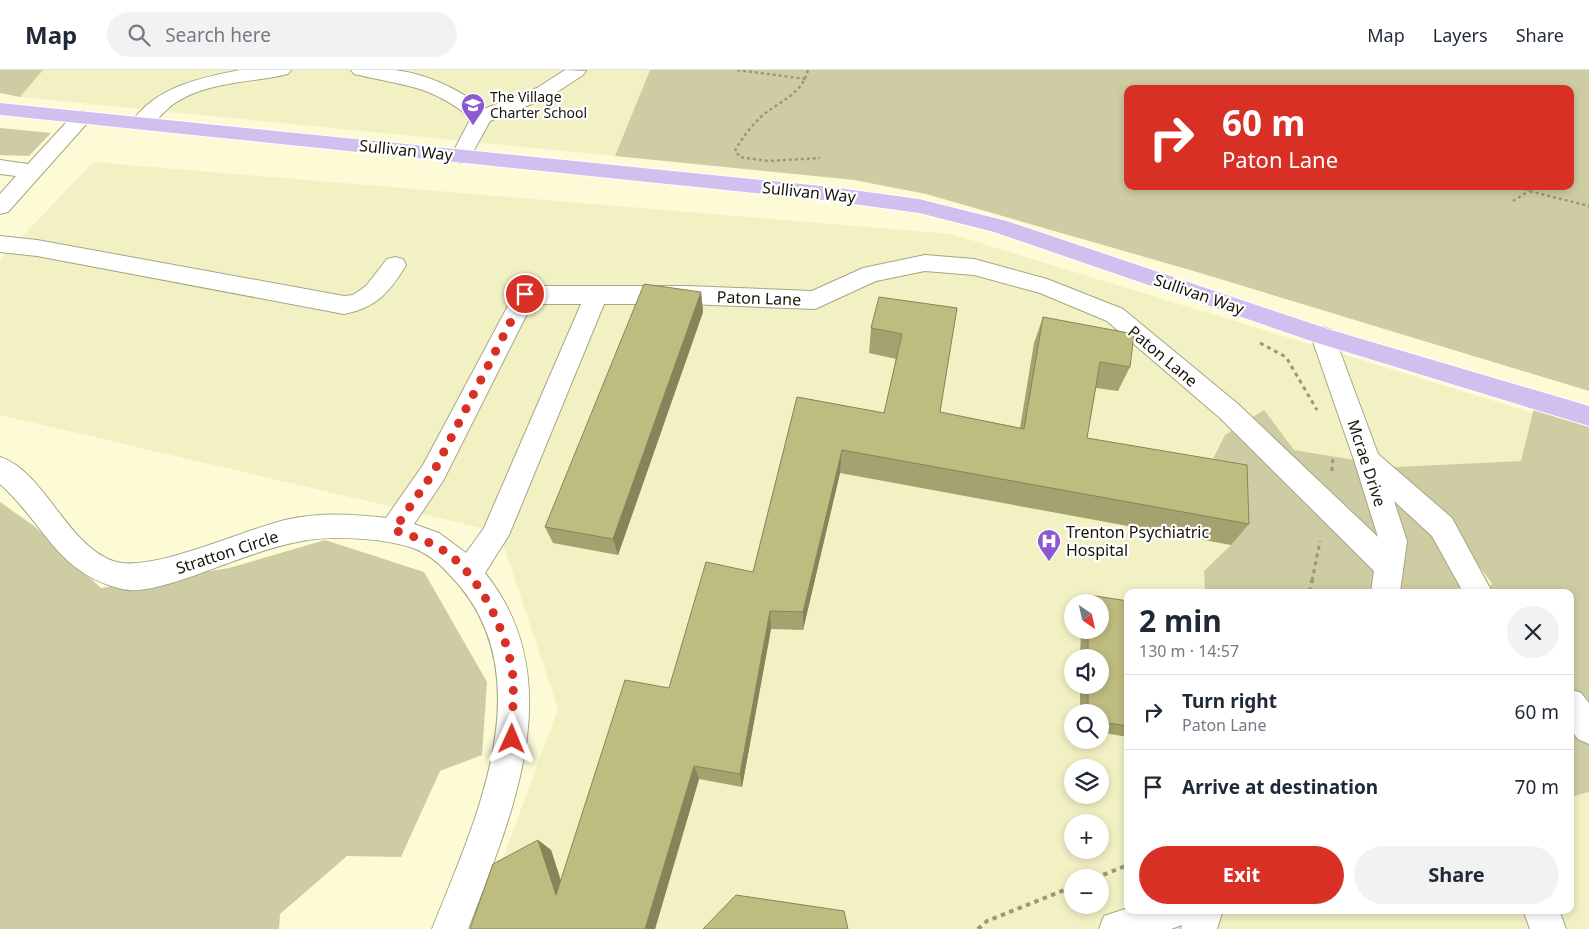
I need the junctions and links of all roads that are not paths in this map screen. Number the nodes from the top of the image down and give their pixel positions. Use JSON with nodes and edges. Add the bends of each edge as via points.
{"nodes":[{"id":1,"x":281,"y":70,"type":"edge"},
{"id":2,"x":361,"y":70,"type":"edge"},
{"id":3,"x":181,"y":72,"type":"dead end"},
{"id":4,"x":576,"y":72,"type":"dead end"},
{"id":5,"x":192,"y":89,"type":"junction"},
{"id":6,"x":0,"y":109,"type":"edge"},
{"id":7,"x":82,"y":117,"type":"junction"},
{"id":8,"x":482,"y":118,"type":"junction"},
{"id":9,"x":141,"y":123,"type":"junction"},
{"id":10,"x":461,"y":156,"type":"junction"},
{"id":11,"x":0,"y":167,"type":"edge"},
{"id":12,"x":33,"y":171,"type":"junction"},
{"id":13,"x":0,"y":207,"type":"edge"},
{"id":14,"x":0,"y":244,"type":"edge"},
{"id":15,"x":395,"y":265,"type":"dead end"},
{"id":16,"x":596,"y":295,"type":"junction"},
{"id":17,"x":1323,"y":336,"type":"junction"},
{"id":18,"x":1589,"y":416,"type":"edge"},
{"id":19,"x":1367,"y":460,"type":"junction"},
{"id":20,"x":0,"y":468,"type":"edge"},
{"id":21,"x":394,"y":530,"type":"junction"},
{"id":22,"x":468,"y":574,"type":"junction"},
{"id":23,"x":1387,"y":580,"type":"edge"},
{"id":24,"x":1476,"y":589,"type":"edge"},
{"id":25,"x":1574,"y":709,"type":"edge"},
{"id":26,"x":1589,"y":728,"type":"edge"},
{"id":27,"x":1163,"y":914,"type":"edge"},
{"id":28,"x":1204,"y":914,"type":"edge"},
{"id":29,"x":1542,"y":914,"type":"edge"},
{"id":30,"x":450,"y":929,"type":"edge"},
{"id":31,"x":1117,"y":929,"type":"edge"},
{"id":32,"x":1199,"y":929,"type":"edge"},
{"id":33,"x":1548,"y":929,"type":"edge"}],
"edges":[{"from":1,"to":5,"type":"street"},
{"from":2,"to":8,"type":"street","via":[[410,78],[438,88],[462,101]]},
{"from":3,"to":5,"type":"street"},
{"from":4,"to":8,"type":"street","via":[[544,92]]},
{"from":5,"to":9,"type":"street","via":[[167,99]]},
{"from":6,"to":7,"type":"main road","name":"Sullivan Way"},
{"from":7,"to":9,"type":"main road","name":"Sullivan Way"},
{"from":7,"to":12,"type":"street"},
{"from":8,"to":10,"type":"street"},
{"from":9,"to":10,"type":"main road","name":"Sullivan Way"},
{"from":10,"to":17,"type":"main road","name":"Sullivan Way","via":[[919,206],[999,226]]},
{"from":11,"to":12,"type":"street"},
{"from":12,"to":13,"type":"street"},
{"from":14,"to":15,"type":"street","via":[[344,305],[370,296],[380,288]]},
{"from":16,"to":21,"type":"street","name":"Paton Lane","via":[[525,294],[433,473]]},
{"from":16,"to":22,"type":"street","via":[[495,535]]},
{"from":16,"to":23,"type":"street","name":"Paton Lane","via":[[815,300],[871,274],[925,263],[974,267],[1047,287],[1115,315],[1229,411]]},
{"from":17,"to":18,"type":"main road","name":"Sullivan Way"},
{"from":17,"to":19,"type":"street","name":"Mcrae Drive"},
{"from":19,"to":23,"type":"street","name":"Mcrae Drive","via":[[1393,541]]},
{"from":19,"to":24,"type":"street","via":[[1442,527]]},
{"from":20,"to":21,"type":"street","name":"Stratton Circle","via":[[15,479],[76,554],[102,570],[126,577],[157,574],[266,537],[324,526]]},
{"from":21,"to":22,"type":"street","name":"Stratton Circle","via":[[438,547]]},
{"from":22,"to":30,"type":"street","name":"Stratton Circle","via":[[485,595],[504,637],[513,677],[512,739],[499,798]]},
{"from":25,"to":26,"type":"street"},
{"from":27,"to":31,"type":"street"},
{"from":28,"to":32,"type":"street"},
{"from":29,"to":33,"type":"street"}]}
